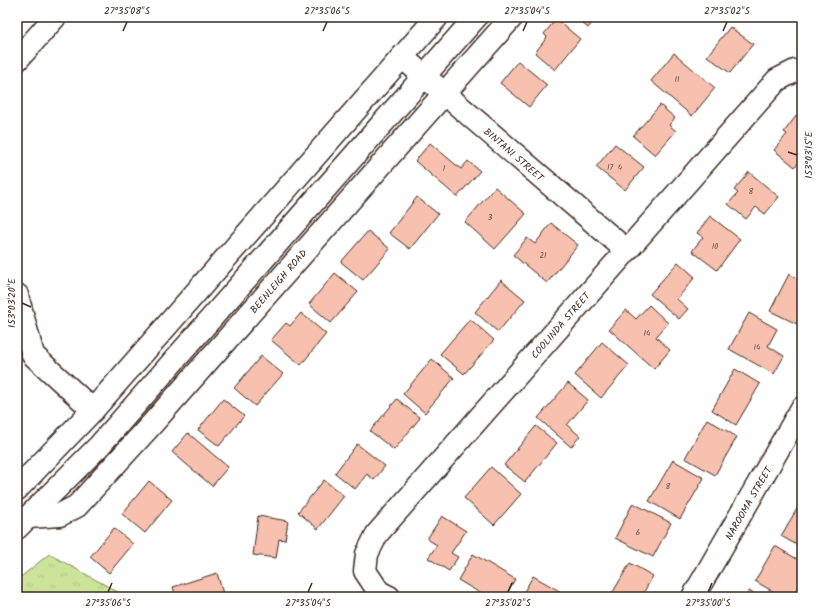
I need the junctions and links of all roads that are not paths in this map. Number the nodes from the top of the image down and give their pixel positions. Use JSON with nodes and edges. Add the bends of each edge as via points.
{"nodes":[{"id":1,"x":55,"y":17,"type":"edge"},
{"id":2,"x":437,"y":17,"type":"edge"},
{"id":3,"x":476,"y":17,"type":"edge"},
{"id":4,"x":512,"y":17,"type":"edge"},
{"id":5,"x":402,"y":57,"type":"junction"},
{"id":6,"x":17,"y":60,"type":"edge"},
{"id":7,"x":802,"y":72,"type":"edge"},
{"id":8,"x":424,"y":76,"type":"junction"},
{"id":9,"x":443,"y":93,"type":"junction"},
{"id":10,"x":626,"y":250,"type":"junction"},
{"id":11,"x":17,"y":295,"type":"edge"},
{"id":12,"x":802,"y":408,"type":"edge"},
{"id":13,"x":93,"y":410,"type":"junction"},
{"id":14,"x":17,"y":489,"type":"edge"},
{"id":15,"x":23,"y":523,"type":"edge"},
{"id":16,"x":389,"y":597,"type":"edge"},
{"id":17,"x":693,"y":597,"type":"edge"}],
"edges":[{"from":1,"to":6,"type":"street"},
{"from":2,"to":5,"type":"street"},
{"from":3,"to":8,"type":"street","name":"BEENLEIGH ROAD"},
{"from":4,"to":9,"type":"street","name":"BEENLEIGH ROAD"},
{"from":5,"to":8,"type":"street","name":"BINTANI STREET"},
{"from":5,"to":13,"type":"street"},
{"from":7,"to":10,"type":"street","name":"COOLINDA STREET","via":[[795,71],[777,80]]},
{"from":8,"to":9,"type":"street","name":"BINTANI STREET"},
{"from":8,"to":15,"type":"street","name":"BEENLEIGH ROAD","via":[[99,446]]},
{"from":9,"to":10,"type":"street","name":"BINTANI STREET"},
{"from":9,"to":15,"type":"street","name":"BEENLEIGH ROAD","via":[[77,506],[60,515]]},
{"from":10,"to":16,"type":"street","name":"COOLINDA STREET","via":[[376,534],[367,554],[365,571],[379,592]]},
{"from":11,"to":13,"type":"street","via":[[33,354]]},
{"from":12,"to":17,"type":"street","name":"NAROOMA STREET"},
{"from":13,"to":14,"type":"street"}]}
